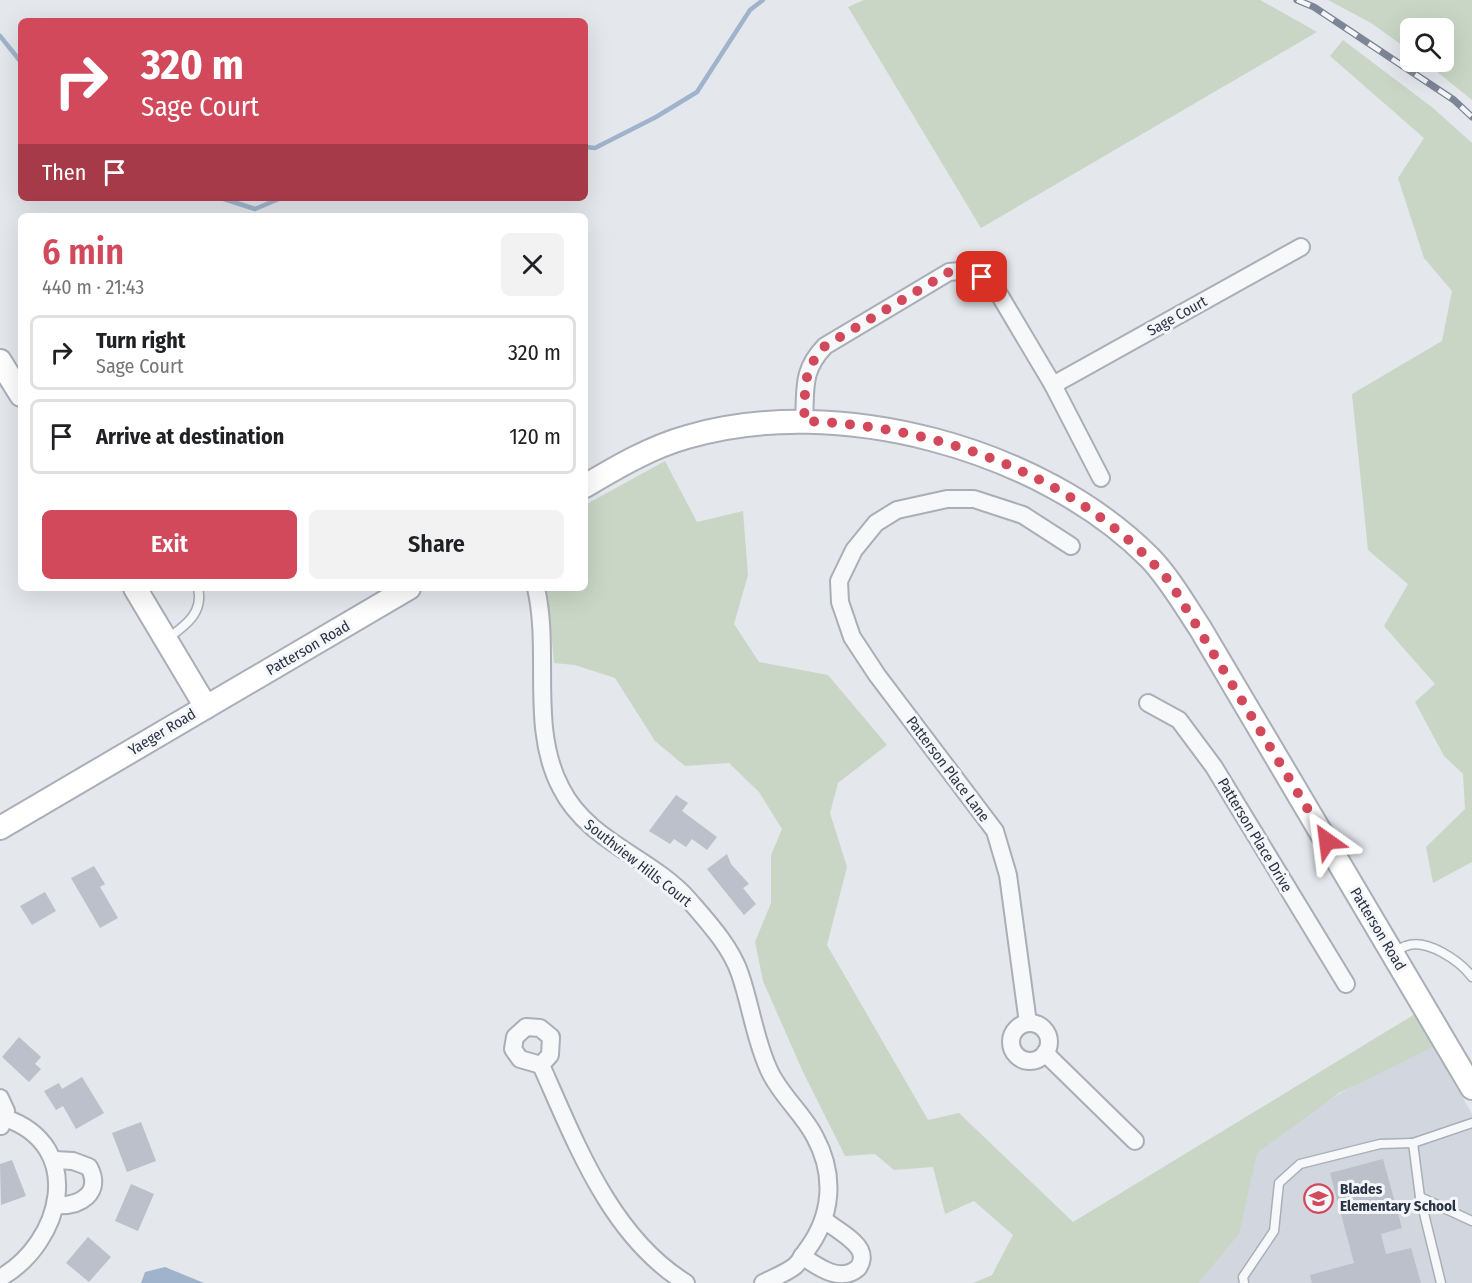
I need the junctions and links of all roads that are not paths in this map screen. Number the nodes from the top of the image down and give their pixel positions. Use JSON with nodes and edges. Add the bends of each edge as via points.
{"nodes":[{"id":1,"x":1300,"y":247,"type":"dead end"},
{"id":2,"x":0,"y":361,"type":"edge"},
{"id":3,"x":1053,"y":385,"type":"junction"},
{"id":4,"x":18,"y":390,"type":"edge"},
{"id":5,"x":804,"y":421,"type":"junction"},
{"id":6,"x":1101,"y":478,"type":"dead end"},
{"id":7,"x":588,"y":484,"type":"edge"},
{"id":8,"x":1071,"y":546,"type":"dead end"},
{"id":9,"x":137,"y":591,"type":"edge"},
{"id":10,"x":199,"y":591,"type":"edge"},
{"id":11,"x":404,"y":591,"type":"edge"},
{"id":12,"x":536,"y":591,"type":"edge"},
{"id":13,"x":166,"y":640,"type":"junction"},
{"id":14,"x":1148,"y":703,"type":"dead end"},
{"id":15,"x":206,"y":707,"type":"junction"},
{"id":16,"x":0,"y":828,"type":"edge"},
{"id":17,"x":1394,"y":954,"type":"junction"},
{"id":18,"x":1472,"y":977,"type":"edge"},
{"id":19,"x":1346,"y":984,"type":"dead end"},
{"id":20,"x":1028,"y":1023,"type":"junction"},
{"id":21,"x":1045,"y":1053,"type":"junction"},
{"id":22,"x":541,"y":1065,"type":"dead end"},
{"id":23,"x":1471,"y":1083,"type":"edge"},
{"id":24,"x":0,"y":1098,"type":"edge"},
{"id":25,"x":3,"y":1122,"type":"edge"},
{"id":26,"x":1472,"y":1123,"type":"edge"},
{"id":27,"x":1136,"y":1141,"type":"dead end"},
{"id":28,"x":1413,"y":1143,"type":"junction"},
{"id":29,"x":54,"y":1160,"type":"junction"},
{"id":30,"x":1420,"y":1197,"type":"junction"},
{"id":31,"x":55,"y":1205,"type":"junction"},
{"id":32,"x":824,"y":1220,"type":"junction"},
{"id":33,"x":1472,"y":1221,"type":"edge"},
{"id":34,"x":802,"y":1256,"type":"junction"},
{"id":35,"x":0,"y":1278,"type":"edge"},
{"id":36,"x":686,"y":1283,"type":"edge"},
{"id":37,"x":763,"y":1283,"type":"edge"},
{"id":38,"x":1244,"y":1283,"type":"edge"},
{"id":39,"x":1441,"y":1283,"type":"edge"}],
"edges":[{"from":1,"to":3,"type":"street","name":"Sage Court"},
{"from":2,"to":4,"type":"street"},
{"from":3,"to":5,"type":"street","via":[[993,284],[971,270],[949,272],[825,346],[810,362]]},
{"from":3,"to":6,"type":"street"},
{"from":5,"to":7,"type":"street","name":"Patterson Road","via":[[731,427],[687,436],[635,458]]},
{"from":5,"to":17,"type":"street","name":"Patterson Road","via":[[895,432],[1005,464],[1042,479],[1121,532],[1170,582],[1200,628]]},
{"from":8,"to":20,"type":"street","name":"Patterson Place Lane","via":[[1023,515],[974,499],[922,503],[897,510],[876,523],[860,541],[839,581],[840,602],[852,637],[876,675],[995,831],[1008,875]]},
{"from":9,"to":13,"type":"street","name":"Yaeger Road"},
{"from":10,"to":13,"type":"lane","via":[[201,600],[191,621]]},
{"from":11,"to":15,"type":"street","name":"Patterson Road"},
{"from":12,"to":32,"type":"street","name":"Southview Hills Court","via":[[543,632],[544,733],[549,761],[561,789],[577,813],[604,837],[687,898],[719,937],[740,973],[769,1071],[815,1137],[826,1170],[829,1198]]},
{"from":13,"to":15,"type":"street","name":"Yaeger Road"},
{"from":14,"to":19,"type":"street","name":"Patterson Place Drive","via":[[1179,720],[1214,767]]},
{"from":15,"to":16,"type":"street","name":"Yaeger Road"},
{"from":17,"to":18,"type":"lane","via":[[1407,945],[1418,945],[1450,956]]},
{"from":17,"to":23,"type":"street","name":"Patterson Road"},
{"from":20,"to":21,"type":"street","via":[[1040,1026],[1047,1035]]},
{"from":20,"to":21,"type":"street","via":[[1014,1033],[1013,1050],[1029,1061]]},
{"from":21,"to":27,"type":"street"},
{"from":22,"to":36,"type":"street","via":[[602,1194],[649,1253]]},
{"from":24,"to":25,"type":"street","via":[[4,1105]]},
{"from":25,"to":29,"type":"street","via":[[22,1123],[44,1142]]},
{"from":26,"to":28,"type":"lane"},
{"from":28,"to":30,"type":"lane"},
{"from":28,"to":38,"type":"lane","via":[[1380,1144],[1300,1164],[1279,1183],[1274,1231],[1243,1277]]},
{"from":29,"to":31,"type":"street"},
{"from":29,"to":31,"type":"street","via":[[89,1167],[95,1178],[93,1190],[85,1198]]},
{"from":30,"to":33,"type":"lane"},
{"from":30,"to":39,"type":"lane"},
{"from":31,"to":35,"type":"street","via":[[53,1218],[38,1244]]},
{"from":32,"to":34,"type":"street","name":"Southview Hills Court"},
{"from":32,"to":34,"type":"street","via":[[855,1243],[862,1253],[861,1265],[841,1279],[828,1275]]},
{"from":34,"to":37,"type":"street","name":"Southview Hills Court","via":[[796,1265]]}]}
